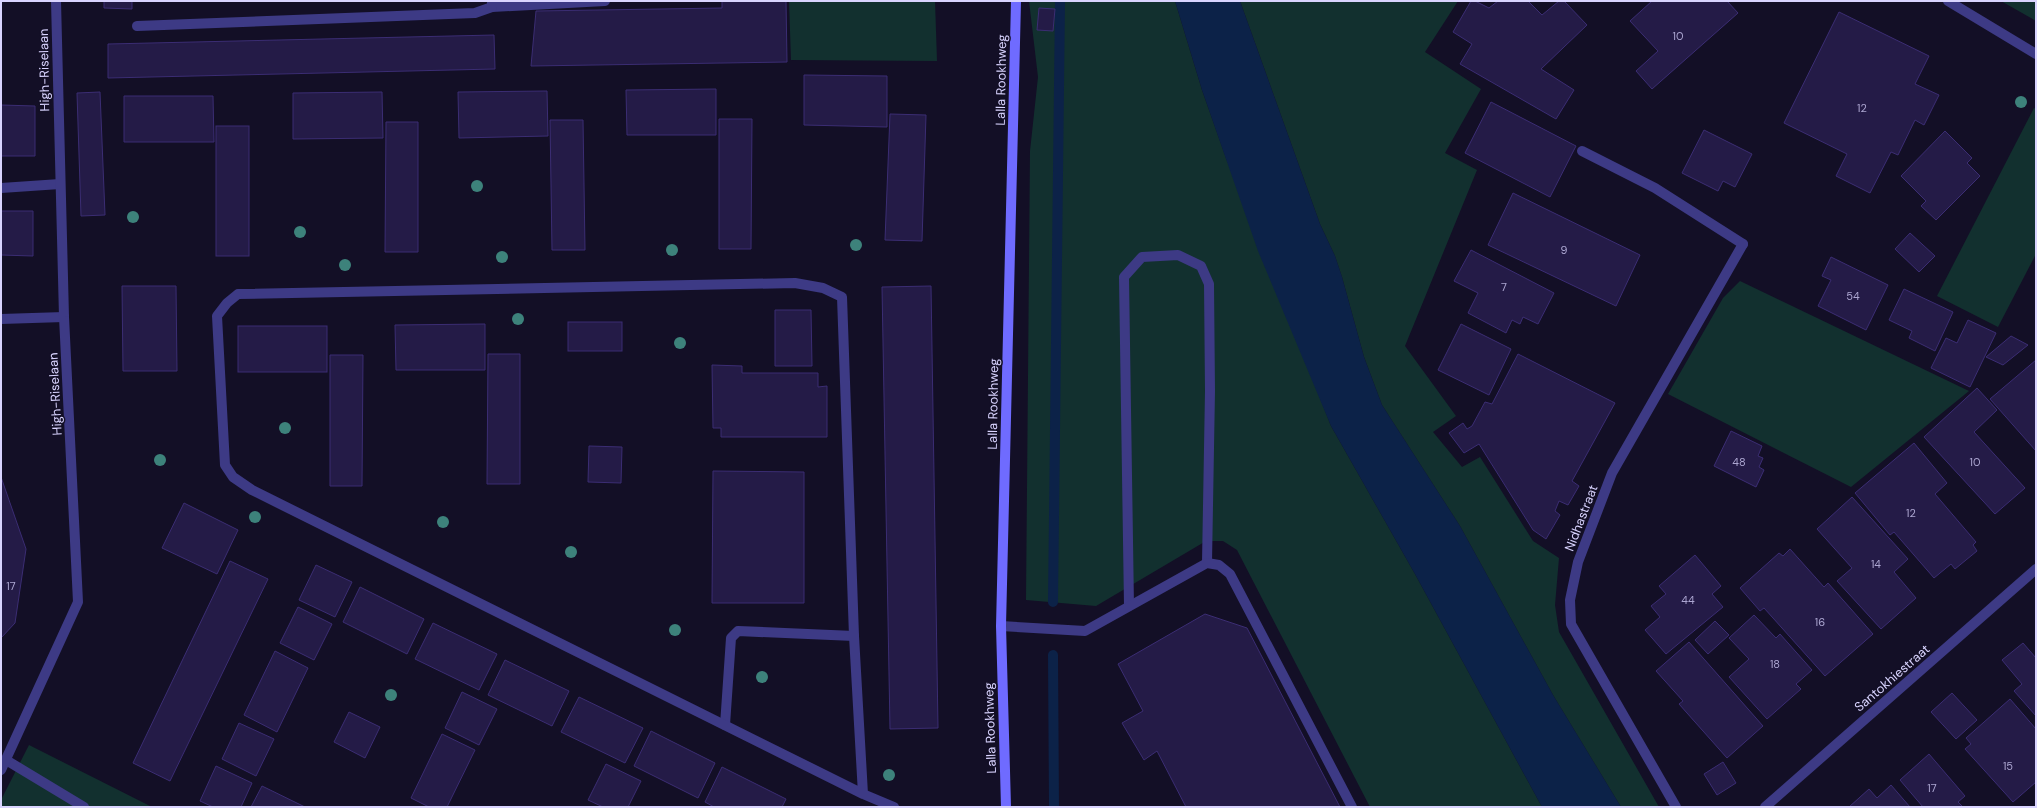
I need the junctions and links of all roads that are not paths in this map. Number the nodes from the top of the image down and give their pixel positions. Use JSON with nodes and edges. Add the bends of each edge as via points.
{"nodes":[{"id":1,"x":56,"y":1,"type":"edge"},
{"id":2,"x":606,"y":1,"type":"edge"},
{"id":3,"x":1016,"y":1,"type":"edge"},
{"id":4,"x":1948,"y":1,"type":"edge"},
{"id":5,"x":492,"y":4,"type":"edge"},
{"id":6,"x":137,"y":26,"type":"dead end"},
{"id":7,"x":2036,"y":54,"type":"edge"},
{"id":8,"x":1582,"y":151,"type":"dead end"},
{"id":9,"x":60,"y":184,"type":"junction"},
{"id":10,"x":1,"y":188,"type":"edge"},
{"id":11,"x":64,"y":317,"type":"junction"},
{"id":12,"x":1,"y":319,"type":"edge"},
{"id":13,"x":1207,"y":563,"type":"junction"},
{"id":14,"x":2036,"y":569,"type":"edge"},
{"id":15,"x":1129,"y":606,"type":"junction"},
{"id":16,"x":1001,"y":626,"type":"junction"},
{"id":17,"x":854,"y":636,"type":"junction"},
{"id":18,"x":725,"y":725,"type":"junction"},
{"id":19,"x":3,"y":759,"type":"edge"},
{"id":20,"x":1,"y":770,"type":"edge"},
{"id":21,"x":863,"y":794,"type":"junction"},
{"id":22,"x":84,"y":807,"type":"edge"},
{"id":23,"x":894,"y":807,"type":"edge"},
{"id":24,"x":1006,"y":807,"type":"edge"},
{"id":25,"x":1352,"y":807,"type":"edge"},
{"id":26,"x":1676,"y":807,"type":"edge"},
{"id":27,"x":1765,"y":807,"type":"edge"}],
"edges":[{"from":1,"to":9,"type":"street","name":"High-Riselaan"},
{"from":2,"to":5,"type":"street"},
{"from":3,"to":16,"type":"street","name":"Lalla Rookhweg"},
{"from":4,"to":7,"type":"street"},
{"from":5,"to":6,"type":"street","via":[[475,14]]},
{"from":8,"to":26,"type":"street","name":"Nidhastraat","via":[[1655,188],[1743,244],[1612,473],[1578,562],[1570,600],[1571,624]]},
{"from":9,"to":10,"type":"street"},
{"from":9,"to":11,"type":"street","name":"High-Riselaan"},
{"from":11,"to":12,"type":"street"},
{"from":11,"to":19,"type":"street","name":"High-Riselaan","via":[[78,602]]},
{"from":13,"to":15,"type":"street"},
{"from":13,"to":15,"type":"street","via":[[1209,284],[1201,266],[1178,255],[1142,257],[1124,277]]},
{"from":13,"to":25,"type":"street","via":[[1218,565],[1230,574]]},
{"from":14,"to":27,"type":"street","name":"Santokhiestraat"},
{"from":15,"to":16,"type":"street","via":[[1084,631]]},
{"from":16,"to":24,"type":"street","name":"Lalla Rookhweg"},
{"from":17,"to":18,"type":"street","via":[[738,631],[731,638]]},
{"from":17,"to":18,"type":"street","via":[[842,297],[823,288],[794,283],[238,294],[216,316],[225,465],[233,477],[252,490]]},
{"from":17,"to":21,"type":"street"},
{"from":18,"to":21,"type":"street"},
{"from":19,"to":20,"type":"street","name":"High-Riselaan"},
{"from":19,"to":22,"type":"street"},
{"from":21,"to":23,"type":"street"}]}
